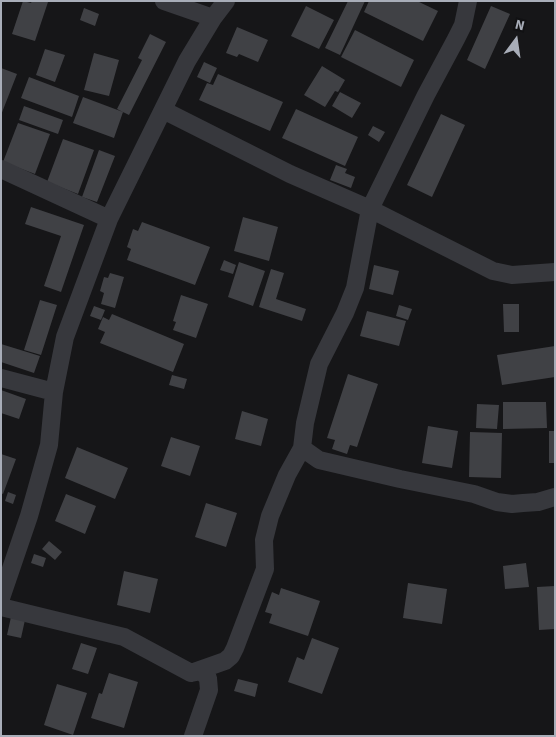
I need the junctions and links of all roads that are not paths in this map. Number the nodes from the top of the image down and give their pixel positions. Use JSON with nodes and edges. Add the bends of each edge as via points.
{"nodes":[{"id":1,"x":164,"y":1,"type":"edge"},
{"id":2,"x":226,"y":1,"type":"edge"},
{"id":3,"x":468,"y":1,"type":"edge"},
{"id":4,"x":213,"y":18,"type":"junction"},
{"id":5,"x":163,"y":110,"type":"junction"},
{"id":6,"x":1,"y":169,"type":"edge"},
{"id":7,"x":370,"y":209,"type":"junction"},
{"id":8,"x":109,"y":219,"type":"junction"},
{"id":9,"x":555,"y":272,"type":"edge"},
{"id":10,"x":1,"y":378,"type":"edge"},
{"id":11,"x":54,"y":392,"type":"junction"},
{"id":12,"x":302,"y":448,"type":"junction"},
{"id":13,"x":555,"y":497,"type":"edge"},
{"id":14,"x":1,"y":598,"type":"edge"},
{"id":15,"x":1,"y":607,"type":"edge"},
{"id":16,"x":191,"y":673,"type":"junction"},
{"id":17,"x":193,"y":736,"type":"edge"}],
"edges":[{"from":1,"to":4,"type":"street"},
{"from":2,"to":4,"type":"street"},
{"from":3,"to":7,"type":"street","via":[[463,25]]},
{"from":4,"to":5,"type":"street"},
{"from":5,"to":7,"type":"street","via":[[290,174]]},
{"from":5,"to":8,"type":"street"},
{"from":6,"to":8,"type":"street"},
{"from":7,"to":9,"type":"street","via":[[493,271],[512,274]]},
{"from":7,"to":12,"type":"street","via":[[355,288],[319,364]]},
{"from":8,"to":11,"type":"street","via":[[65,337]]},
{"from":10,"to":11,"type":"street"},
{"from":11,"to":14,"type":"street","via":[[49,444]]},
{"from":12,"to":13,"type":"street","via":[[319,460],[474,494],[497,502],[538,502]]},
{"from":12,"to":16,"type":"street","via":[[270,516],[264,540],[265,569],[231,656],[226,661]]},
{"from":15,"to":16,"type":"street","via":[[124,637]]},
{"from":16,"to":17,"type":"street","via":[[201,670],[209,684]]}]}
